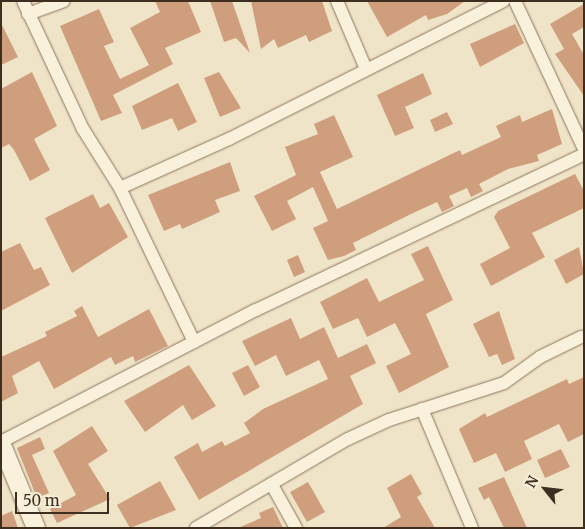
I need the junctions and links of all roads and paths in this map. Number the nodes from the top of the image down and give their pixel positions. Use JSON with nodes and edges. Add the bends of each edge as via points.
{"nodes":[{"id":1,"x":22,"y":1,"type":"edge"},
{"id":2,"x":64,"y":1,"type":"edge"},
{"id":3,"x":337,"y":1,"type":"edge"},
{"id":4,"x":503,"y":1,"type":"edge"},
{"id":5,"x":515,"y":1,"type":"edge"},
{"id":6,"x":28,"y":14,"type":"junction"},
{"id":7,"x":366,"y":69,"type":"junction"},
{"id":8,"x":584,"y":149,"type":"edge"},
{"id":9,"x":584,"y":154,"type":"edge"},
{"id":10,"x":120,"y":188,"type":"junction"},
{"id":11,"x":581,"y":337,"type":"dead end"},
{"id":12,"x":194,"y":342,"type":"junction"},
{"id":13,"x":422,"y":409,"type":"junction"},
{"id":14,"x":1,"y":443,"type":"edge"},
{"id":15,"x":272,"y":485,"type":"junction"},
{"id":16,"x":36,"y":528,"type":"edge"},
{"id":17,"x":196,"y":528,"type":"edge"},
{"id":18,"x":296,"y":528,"type":"edge"},
{"id":19,"x":472,"y":528,"type":"edge"}],
"edges":[{"from":1,"to":6,"type":"street"},
{"from":2,"to":6,"type":"street"},
{"from":3,"to":7,"type":"street"},
{"from":4,"to":7,"type":"street"},
{"from":5,"to":8,"type":"street"},
{"from":6,"to":10,"type":"street","via":[[83,129]]},
{"from":7,"to":10,"type":"street"},
{"from":9,"to":12,"type":"street"},
{"from":10,"to":12,"type":"street"},
{"from":11,"to":13,"type":"street","via":[[540,357],[504,383]]},
{"from":12,"to":14,"type":"street"},
{"from":13,"to":15,"type":"street","via":[[348,439]]},
{"from":13,"to":19,"type":"street"},
{"from":14,"to":16,"type":"street"},
{"from":15,"to":17,"type":"street"},
{"from":15,"to":18,"type":"street"}]}
